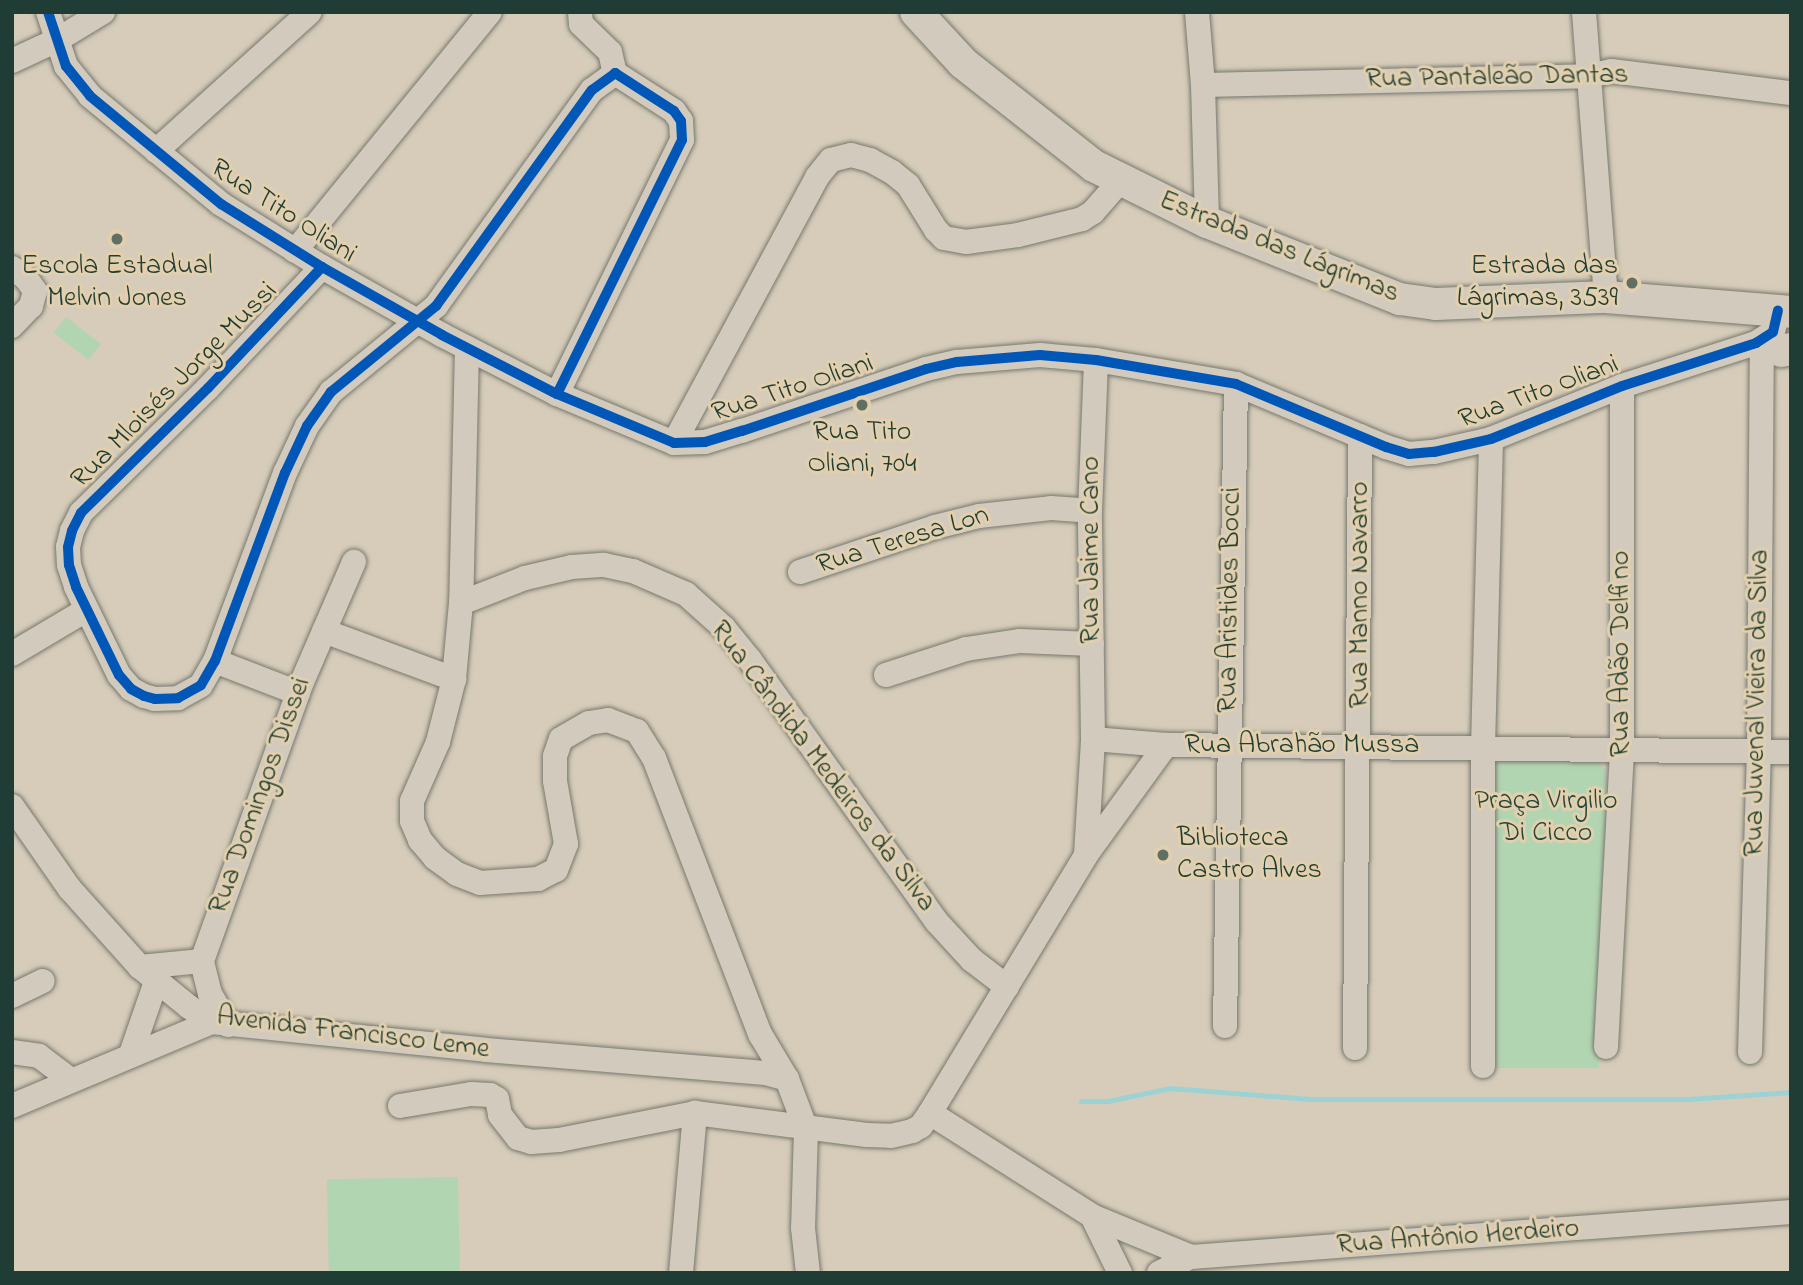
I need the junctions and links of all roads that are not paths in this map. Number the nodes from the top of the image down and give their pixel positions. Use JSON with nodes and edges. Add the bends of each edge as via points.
{"nodes":[{"id":1,"x":48,"y":12,"type":"edge"},
{"id":2,"x":103,"y":12,"type":"edge"},
{"id":3,"x":310,"y":12,"type":"edge"},
{"id":4,"x":580,"y":12,"type":"edge"},
{"id":5,"x":916,"y":12,"type":"edge"},
{"id":6,"x":1196,"y":12,"type":"edge"},
{"id":7,"x":1584,"y":12,"type":"edge"},
{"id":8,"x":480,"y":16,"type":"edge"},
{"id":9,"x":57,"y":40,"type":"junction"},
{"id":10,"x":12,"y":61,"type":"edge"},
{"id":11,"x":615,"y":72,"type":"junction"},
{"id":12,"x":1588,"y":76,"type":"junction"},
{"id":13,"x":1203,"y":85,"type":"junction"},
{"id":14,"x":1791,"y":93,"type":"edge"},
{"id":15,"x":156,"y":151,"type":"junction"},
{"id":16,"x":1120,"y":181,"type":"junction"},
{"id":17,"x":1207,"y":222,"type":"junction"},
{"id":18,"x":295,"y":251,"type":"junction"},
{"id":19,"x":322,"y":267,"type":"junction"},
{"id":20,"x":19,"y":273,"type":"edge"},
{"id":21,"x":1606,"y":297,"type":"junction"},
{"id":22,"x":1784,"y":312,"type":"edge"},
{"id":23,"x":418,"y":322,"type":"junction"},
{"id":24,"x":12,"y":326,"type":"edge"},
{"id":25,"x":467,"y":348,"type":"junction"},
{"id":26,"x":1781,"y":349,"type":"edge"},
{"id":27,"x":1096,"y":360,"type":"junction"},
{"id":28,"x":1671,"y":370,"type":"junction"},
{"id":29,"x":1236,"y":384,"type":"junction"},
{"id":30,"x":1622,"y":386,"type":"junction"},
{"id":31,"x":557,"y":394,"type":"junction"},
{"id":32,"x":1360,"y":436,"type":"junction"},
{"id":33,"x":1491,"y":439,"type":"junction"},
{"id":34,"x":674,"y":443,"type":"junction"},
{"id":35,"x":1090,"y":511,"type":"junction"},
{"id":36,"x":354,"y":562,"type":"dead end"},
{"id":37,"x":800,"y":572,"type":"dead end"},
{"id":38,"x":461,"y":603,"type":"junction"},
{"id":39,"x":86,"y":610,"type":"junction"},
{"id":40,"x":324,"y":631,"type":"junction"},
{"id":41,"x":1092,"y":644,"type":"junction"},
{"id":42,"x":12,"y":654,"type":"edge"},
{"id":43,"x":215,"y":661,"type":"junction"},
{"id":44,"x":886,"y":675,"type":"dead end"},
{"id":45,"x":454,"y":679,"type":"junction"},
{"id":46,"x":298,"y":693,"type":"junction"},
{"id":47,"x":1093,"y":739,"type":"junction"},
{"id":48,"x":1166,"y":745,"type":"junction"},
{"id":49,"x":1360,"y":745,"type":"junction"},
{"id":50,"x":1228,"y":746,"type":"junction"},
{"id":51,"x":1483,"y":747,"type":"junction"},
{"id":52,"x":1622,"y":750,"type":"junction"},
{"id":53,"x":1759,"y":751,"type":"junction"},
{"id":54,"x":1791,"y":752,"type":"edge"},
{"id":55,"x":12,"y":806,"type":"edge"},
{"id":56,"x":1086,"y":855,"type":"junction"},
{"id":57,"x":202,"y":961,"type":"junction"},
{"id":58,"x":148,"y":975,"type":"junction"},
{"id":59,"x":43,"y":981,"type":"dead end"},
{"id":60,"x":1007,"y":987,"type":"junction"},
{"id":61,"x":12,"y":996,"type":"edge"},
{"id":62,"x":220,"y":1023,"type":"junction"},
{"id":63,"x":1225,"y":1026,"type":"dead end"},
{"id":64,"x":1606,"y":1047,"type":"dead end"},
{"id":65,"x":1355,"y":1048,"type":"dead end"},
{"id":66,"x":12,"y":1052,"type":"edge"},
{"id":67,"x":1750,"y":1052,"type":"dead end"},
{"id":68,"x":131,"y":1054,"type":"junction"},
{"id":69,"x":1482,"y":1066,"type":"dead end"},
{"id":70,"x":70,"y":1079,"type":"junction"},
{"id":71,"x":787,"y":1079,"type":"junction"},
{"id":72,"x":12,"y":1106,"type":"edge"},
{"id":73,"x":400,"y":1106,"type":"dead end"},
{"id":74,"x":695,"y":1113,"type":"junction"},
{"id":75,"x":930,"y":1113,"type":"junction"},
{"id":76,"x":807,"y":1129,"type":"junction"},
{"id":77,"x":1791,"y":1212,"type":"edge"},
{"id":78,"x":1092,"y":1216,"type":"junction"},
{"id":79,"x":1191,"y":1257,"type":"junction"},
{"id":80,"x":681,"y":1273,"type":"edge"},
{"id":81,"x":808,"y":1273,"type":"edge"},
{"id":82,"x":1121,"y":1273,"type":"edge"},
{"id":83,"x":1159,"y":1273,"type":"edge"}],
"edges":[{"from":1,"to":9,"type":"street","name":"Rua Tito Oliani"},
{"from":2,"to":9,"type":"street"},
{"from":3,"to":15,"type":"street"},
{"from":4,"to":11,"type":"street","via":[[581,24],[610,52]]},
{"from":5,"to":16,"type":"main road","name":"Estrada das Lágrimas","via":[[962,63],[1094,166]]},
{"from":6,"to":13,"type":"street"},
{"from":7,"to":12,"type":"street"},
{"from":8,"to":18,"type":"street"},
{"from":9,"to":10,"type":"street"},
{"from":9,"to":15,"type":"street","name":"Rua Tito Oliani","via":[[66,66],[90,96]]},
{"from":11,"to":23,"type":"street","name":"Rua Mloisés Jorge Mussi","via":[[592,90],[436,306]]},
{"from":11,"to":31,"type":"street","via":[[674,111],[681,121],[682,140]]},
{"from":12,"to":13,"type":"street","name":"Rua Pantaleão Dantas"},
{"from":12,"to":14,"type":"street","name":"Rua Pantaleão Dantas","via":[[1621,72]]},
{"from":12,"to":21,"type":"street"},
{"from":13,"to":17,"type":"street"},
{"from":15,"to":18,"type":"street","name":"Rua Tito Oliani","via":[[221,204]]},
{"from":16,"to":17,"type":"main road","name":"Estrada das Lágrimas"},
{"from":16,"to":34,"type":"street","via":[[1094,212],[1082,219],[966,242],[944,238],[908,186],[892,172],[851,155],[831,159],[817,177]]},
{"from":17,"to":21,"type":"main road","name":"Estrada das Lágrimas","via":[[1400,299],[1436,304]]},
{"from":18,"to":19,"type":"street","name":"Rua Tito Oliani"},
{"from":19,"to":23,"type":"street","name":"Rua Tito Oliani"},
{"from":19,"to":39,"type":"street","name":"Rua Mloisés Jorge Mussi","via":[[208,388],[80,513],[68,547],[69,565]]},
{"from":20,"to":24,"type":"street","via":[[35,291],[34,302]]},
{"from":21,"to":22,"type":"main road","name":"Estrada das Lágrimas"},
{"from":22,"to":28,"type":"street","name":"Rua Tito Oliani","via":[[1766,338]]},
{"from":23,"to":25,"type":"street","name":"Rua Tito Oliani"},
{"from":23,"to":43,"type":"street","name":"Rua Mloisés Jorge Mussi","via":[[331,392],[307,426]]},
{"from":25,"to":31,"type":"street","name":"Rua Tito Oliani"},
{"from":25,"to":38,"type":"street"},
{"from":26,"to":28,"type":"street","name":"Rua Tito Oliani"},
{"from":26,"to":53,"type":"street","name":"Rua Juvenal Vieira da Silva"},
{"from":27,"to":29,"type":"street","name":"Rua Tito Oliani"},
{"from":27,"to":34,"type":"street","name":"Rua Tito Oliani","via":[[1040,355],[957,362],[705,442]]},
{"from":27,"to":35,"type":"street","name":"Rua Jaime Cano"},
{"from":28,"to":30,"type":"street","name":"Rua Tito Oliani"},
{"from":29,"to":32,"type":"street","name":"Rua Tito Oliani"},
{"from":29,"to":50,"type":"street","name":"Rua Aristides Bocci"},
{"from":30,"to":33,"type":"street","name":"Rua Tito Oliani"},
{"from":30,"to":52,"type":"street","name":"Rua Adão Delfino"},
{"from":31,"to":34,"type":"street","name":"Rua Tito Oliani"},
{"from":32,"to":33,"type":"street","name":"Rua Tito Oliani","via":[[1409,454]]},
{"from":32,"to":49,"type":"street","name":"Rua Manno Navarro"},
{"from":33,"to":51,"type":"street"},
{"from":35,"to":37,"type":"street","name":"Rua Teresa Lon","via":[[1051,508],[979,516]]},
{"from":35,"to":41,"type":"street","name":"Rua Jaime Cano"},
{"from":36,"to":40,"type":"street","name":"Rua Domingos Dissei"},
{"from":38,"to":45,"type":"street"},
{"from":38,"to":60,"type":"street","name":"Rua Cândida Medeiros da Silva","via":[[525,578],[604,565],[633,571],[687,594],[750,660],[937,922],[972,960]]},
{"from":39,"to":42,"type":"street"},
{"from":39,"to":43,"type":"street","name":"Rua Mloisés Jorge Mussi","via":[[120,675],[144,696],[166,700],[185,696],[201,685]]},
{"from":40,"to":45,"type":"street"},
{"from":40,"to":46,"type":"street","name":"Rua Domingos Dissei"},
{"from":41,"to":44,"type":"street","via":[[1020,640],[967,649]]},
{"from":41,"to":47,"type":"street","name":"Rua Jaime Cano"},
{"from":43,"to":46,"type":"street"},
{"from":45,"to":71,"type":"street","via":[[438,741],[412,801],[412,821],[428,849],[457,874],[480,883],[538,879],[556,870],[566,844],[555,781],[555,756],[561,739],[589,723],[608,720],[637,730],[654,758],[760,1034]]},
{"from":46,"to":57,"type":"street","name":"Rua Domingos Dissei"},
{"from":47,"to":48,"type":"street"},
{"from":47,"to":56,"type":"street","name":"Rua Jaime Cano"},
{"from":48,"to":50,"type":"street","name":"Rua Abrahão Mussa"},
{"from":48,"to":56,"type":"street","name":"Rua Abrahão Mussa"},
{"from":49,"to":50,"type":"street","name":"Rua Abrahão Mussa"},
{"from":49,"to":51,"type":"street","name":"Rua Abrahão Mussa"},
{"from":49,"to":65,"type":"street","name":"Rua Manno Navarro"},
{"from":50,"to":63,"type":"street","name":"Rua Aristides Bocci"},
{"from":51,"to":52,"type":"street","name":"Rua Abrahão Mussa"},
{"from":51,"to":69,"type":"street"},
{"from":52,"to":53,"type":"street","name":"Rua Abrahão Mussa"},
{"from":52,"to":64,"type":"street","name":"Rua Adão Delfino"},
{"from":53,"to":54,"type":"street","name":"Rua Abrahão Mussa"},
{"from":53,"to":67,"type":"street","name":"Rua Juvenal Vieira da Silva"},
{"from":55,"to":58,"type":"street","name":"Avenida Francisco Leme","via":[[70,889]]},
{"from":56,"to":60,"type":"street","name":"Rua Abrahão Mussa"},
{"from":57,"to":58,"type":"street"},
{"from":57,"to":62,"type":"street"},
{"from":58,"to":62,"type":"street","name":"Avenida Francisco Leme"},
{"from":58,"to":68,"type":"street"},
{"from":59,"to":61,"type":"street"},
{"from":60,"to":75,"type":"street","name":"Rua Abrahão Mussa"},
{"from":62,"to":68,"type":"street"},
{"from":62,"to":71,"type":"street","name":"Avenida Francisco Leme","via":[[765,1073]]},
{"from":66,"to":70,"type":"street","via":[[39,1056]]},
{"from":68,"to":70,"type":"street"},
{"from":70,"to":72,"type":"street"},
{"from":71,"to":76,"type":"street"},
{"from":73,"to":74,"type":"street","via":[[490,1095],[497,1099],[500,1115],[518,1138],[546,1142]]},
{"from":74,"to":76,"type":"street"},
{"from":74,"to":80,"type":"street"},
{"from":75,"to":76,"type":"street","via":[[912,1131],[891,1136]]},
{"from":75,"to":78,"type":"street"},
{"from":76,"to":81,"type":"street","via":[[803,1228]]},
{"from":77,"to":79,"type":"street","name":"Rua Antônio Herdeiro"},
{"from":78,"to":79,"type":"street","name":"Rua Antônio Herdeiro"},
{"from":78,"to":82,"type":"street"},
{"from":79,"to":83,"type":"street"}]}
